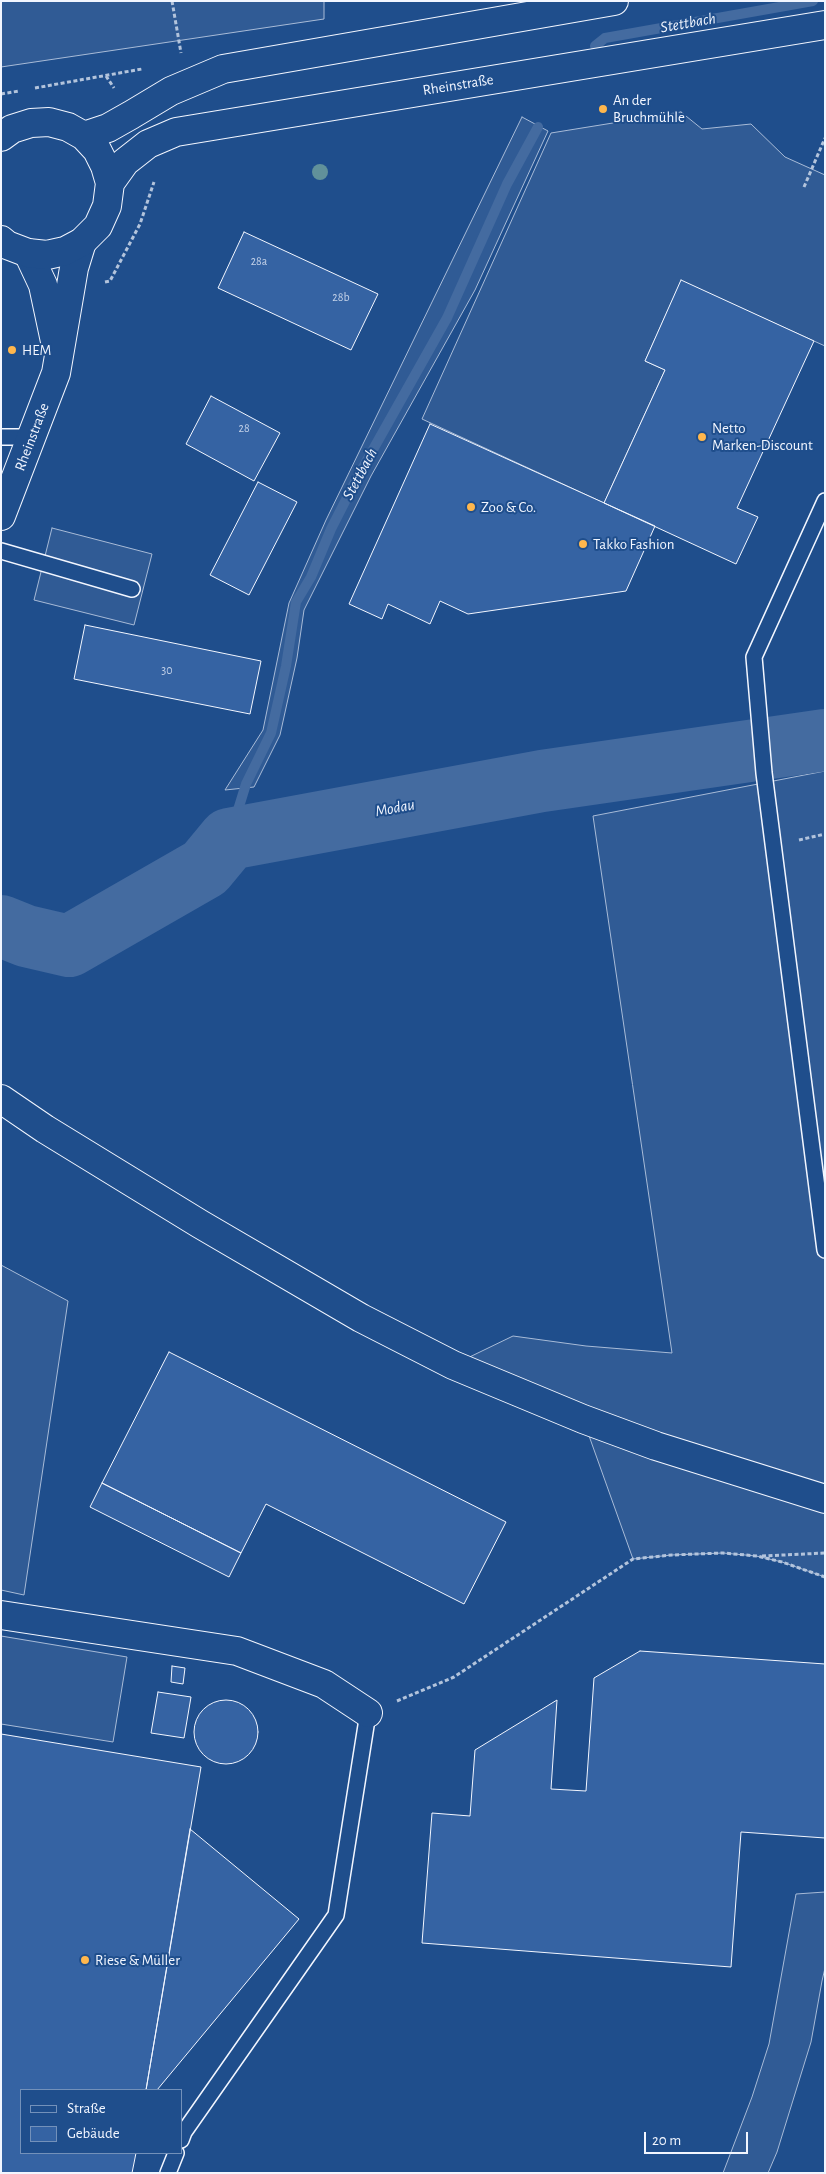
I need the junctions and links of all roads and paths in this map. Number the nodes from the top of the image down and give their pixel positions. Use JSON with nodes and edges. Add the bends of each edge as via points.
{"nodes":[{"id":1,"x":172,"y":1,"type":"edge"},
{"id":2,"x":614,"y":1,"type":"edge"},
{"id":3,"x":825,"y":25,"type":"edge"},
{"id":4,"x":182,"y":61,"type":"dead end"},
{"id":5,"x":84,"y":136,"type":"junction"},
{"id":6,"x":1,"y":137,"type":"edge"},
{"id":7,"x":825,"y":138,"type":"edge"},
{"id":8,"x":110,"y":183,"type":"junction"},
{"id":9,"x":804,"y":187,"type":"dead end"},
{"id":10,"x":1,"y":240,"type":"edge"},
{"id":11,"x":82,"y":242,"type":"junction"},
{"id":12,"x":28,"y":253,"type":"junction"},
{"id":13,"x":59,"y":357,"type":"junction"},
{"id":14,"x":1,"y":437,"type":"edge"},
{"id":15,"x":32,"y":437,"type":"junction"},
{"id":16,"x":825,"y":501,"type":"edge"},
{"id":17,"x":1,"y":516,"type":"edge"},
{"id":18,"x":1,"y":551,"type":"edge"},
{"id":19,"x":132,"y":589,"type":"dead end"},
{"id":20,"x":1,"y":1099,"type":"edge"},
{"id":21,"x":825,"y":1250,"type":"edge"},
{"id":22,"x":825,"y":1499,"type":"edge"},
{"id":23,"x":825,"y":1553,"type":"edge"},
{"id":24,"x":756,"y":1556,"type":"junction"},
{"id":25,"x":825,"y":1577,"type":"edge"},
{"id":26,"x":1,"y":1616,"type":"edge"},
{"id":27,"x":368,"y":1713,"type":"junction"},
{"id":28,"x":182,"y":2137,"type":"edge"},
{"id":29,"x":176,"y":2154,"type":"edge"},
{"id":30,"x":168,"y":2173,"type":"edge"}],
"edges":[{"from":1,"to":4,"type":"path"},
{"from":2,"to":5,"type":"main road","via":[[223,69],[171,91],[108,128]]},
{"from":3,"to":8,"type":"main road","name":"Rheinstraße","via":[[176,132],[148,144],[125,162]]},
{"from":5,"to":6,"type":"main road","name":"Rheinstraße","via":[[49,122],[30,123]]},
{"from":5,"to":8,"type":"main road","name":"Rheinstraße","via":[[97,150]]},
{"from":7,"to":9,"type":"path"},
{"from":8,"to":11,"type":"main road","name":"Rheinstraße","via":[[107,206],[98,226]]},
{"from":10,"to":12,"type":"main road","name":"Rheinstraße"},
{"from":11,"to":12,"type":"main road","name":"Rheinstraße","via":[[65,251],[47,255]]},
{"from":11,"to":13,"type":"main road","name":"Rheinstraße","via":[[74,268]]},
{"from":12,"to":13,"type":"main road","name":"Rheinstraße","via":[[43,285]]},
{"from":13,"to":15,"type":"main road","name":"Rheinstraße"},
{"from":14,"to":15,"type":"lane"},
{"from":15,"to":17,"type":"main road","name":"Rheinstraße"},
{"from":16,"to":21,"type":"lane","via":[[754,657],[764,773]]},
{"from":18,"to":19,"type":"lane"},
{"from":20,"to":22,"type":"main road","via":[[200,1224],[361,1318],[452,1365],[656,1446]]},
{"from":23,"to":24,"type":"path"},
{"from":24,"to":25,"type":"path"},
{"from":24,"to":27,"type":"path","via":[[723,1553],[633,1559],[454,1677]]},
{"from":26,"to":27,"type":"main road","via":[[237,1651],[324,1684]]},
{"from":27,"to":28,"type":"lane","via":[[336,1915]]},
{"from":29,"to":30,"type":"lane"}]}
